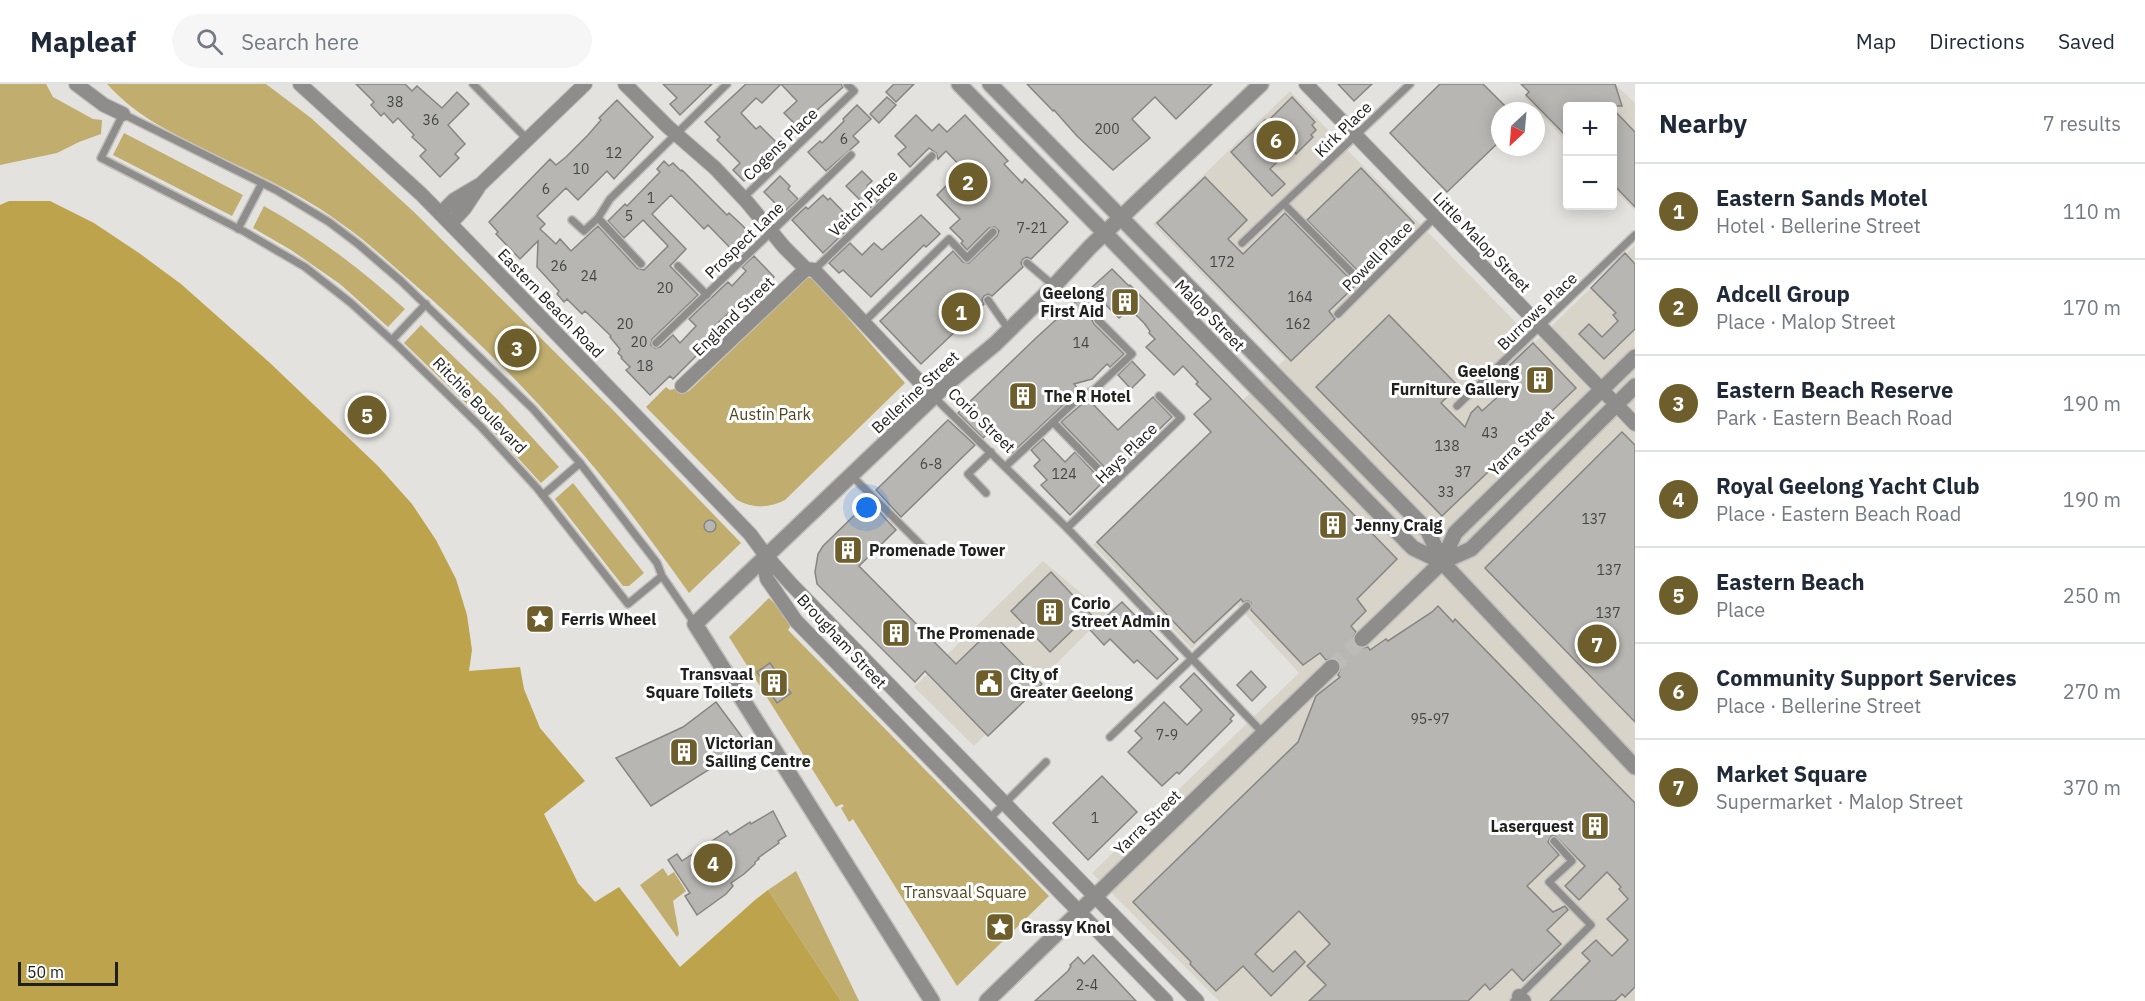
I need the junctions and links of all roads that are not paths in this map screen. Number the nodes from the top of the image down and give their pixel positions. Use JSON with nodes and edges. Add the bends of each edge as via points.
{"nodes":[{"id":1,"x":75,"y":84,"type":"edge"},
{"id":2,"x":300,"y":84,"type":"edge"},
{"id":3,"x":473,"y":84,"type":"edge"},
{"id":4,"x":585,"y":84,"type":"edge"},
{"id":5,"x":625,"y":84,"type":"edge"},
{"id":6,"x":727,"y":84,"type":"edge"},
{"id":7,"x":847,"y":84,"type":"edge"},
{"id":8,"x":990,"y":84,"type":"edge"},
{"id":9,"x":1261,"y":84,"type":"edge"},
{"id":10,"x":1306,"y":84,"type":"edge"},
{"id":11,"x":1410,"y":84,"type":"edge"},
{"id":12,"x":964,"y":86,"type":"edge"},
{"id":13,"x":123,"y":114,"type":"junction"},
{"id":14,"x":677,"y":135,"type":"junction"},
{"id":15,"x":1355,"y":135,"type":"junction"},
{"id":16,"x":527,"y":139,"type":"junction"},
{"id":17,"x":851,"y":155,"type":"dead end"},
{"id":18,"x":932,"y":156,"type":"dead end"},
{"id":19,"x":262,"y":183,"type":"junction"},
{"id":20,"x":743,"y":198,"type":"junction"},
{"id":21,"x":1284,"y":204,"type":"junction"},
{"id":22,"x":1435,"y":217,"type":"junction"},
{"id":23,"x":446,"y":218,"type":"junction"},
{"id":24,"x":598,"y":218,"type":"junction"},
{"id":25,"x":1122,"y":218,"type":"junction"},
{"id":26,"x":572,"y":220,"type":"dead end"},
{"id":27,"x":238,"y":229,"type":"junction"},
{"id":28,"x":771,"y":232,"type":"junction"},
{"id":29,"x":993,"y":232,"type":"dead end"},
{"id":30,"x":1105,"y":234,"type":"junction"},
{"id":31,"x":1635,"y":235,"type":"edge"},
{"id":32,"x":1242,"y":243,"type":"dead end"},
{"id":33,"x":1027,"y":263,"type":"dead end"},
{"id":34,"x":641,"y":264,"type":"dead end"},
{"id":35,"x":678,"y":266,"type":"dead end"},
{"id":36,"x":810,"y":269,"type":"junction"},
{"id":37,"x":1054,"y":286,"type":"junction"},
{"id":38,"x":1365,"y":286,"type":"junction"},
{"id":39,"x":707,"y":295,"type":"junction"},
{"id":40,"x":988,"y":300,"type":"dead end"},
{"id":41,"x":426,"y":304,"type":"junction"},
{"id":42,"x":1338,"y":314,"type":"dead end"},
{"id":43,"x":1098,"y":320,"type":"dead end"},
{"id":44,"x":864,"y":322,"type":"junction"},
{"id":45,"x":1540,"y":326,"type":"junction"},
{"id":46,"x":1009,"y":330,"type":"junction"},
{"id":47,"x":392,"y":340,"type":"junction"},
{"id":48,"x":656,"y":343,"type":"dead end"},
{"id":49,"x":1635,"y":357,"type":"edge"},
{"id":50,"x":1635,"y":386,"type":"edge"},
{"id":51,"x":682,"y":387,"type":"dead end"},
{"id":52,"x":1601,"y":389,"type":"junction"},
{"id":53,"x":934,"y":396,"type":"junction"},
{"id":54,"x":1159,"y":396,"type":"dead end"},
{"id":55,"x":1616,"y":404,"type":"junction"},
{"id":56,"x":1458,"y":406,"type":"dead end"},
{"id":57,"x":1053,"y":422,"type":"junction"},
{"id":58,"x":1635,"y":423,"type":"edge"},
{"id":59,"x":991,"y":452,"type":"junction"},
{"id":60,"x":580,"y":463,"type":"junction"},
{"id":61,"x":1361,"y":463,"type":"junction"},
{"id":62,"x":1006,"y":466,"type":"junction"},
{"id":63,"x":852,"y":476,"type":"junction"},
{"id":64,"x":1344,"y":478,"type":"junction"},
{"id":65,"x":1113,"y":484,"type":"junction"},
{"id":66,"x":986,"y":492,"type":"dead end"},
{"id":67,"x":543,"y":495,"type":"junction"},
{"id":68,"x":1067,"y":528,"type":"junction"},
{"id":69,"x":927,"y":551,"type":"dead end"},
{"id":70,"x":767,"y":557,"type":"junction"},
{"id":71,"x":1442,"y":562,"type":"junction"},
{"id":72,"x":662,"y":576,"type":"junction"},
{"id":73,"x":1247,"y":606,"type":"dead end"},
{"id":74,"x":695,"y":624,"type":"junction"},
{"id":75,"x":1362,"y":639,"type":"tunnel mouth"},
{"id":76,"x":1192,"y":659,"type":"junction"},
{"id":77,"x":1332,"y":667,"type":"tunnel mouth"},
{"id":78,"x":897,"y":692,"type":"junction"},
{"id":79,"x":881,"y":707,"type":"junction"},
{"id":80,"x":1263,"y":734,"type":"junction"},
{"id":81,"x":1110,"y":737,"type":"dead end"},
{"id":82,"x":1046,"y":762,"type":"dead end"},
{"id":83,"x":1635,"y":767,"type":"edge"},
{"id":84,"x":1005,"y":803,"type":"junction"},
{"id":85,"x":989,"y":819,"type":"junction"},
{"id":86,"x":1554,"y":841,"type":"dead end"},
{"id":87,"x":1096,"y":897,"type":"junction"},
{"id":88,"x":1080,"y":913,"type":"junction"},
{"id":89,"x":1519,"y":999,"type":"edge"},
{"id":90,"x":932,"y":1001,"type":"edge"},
{"id":91,"x":987,"y":1001,"type":"edge"},
{"id":92,"x":1166,"y":1001,"type":"edge"},
{"id":93,"x":1197,"y":1001,"type":"edge"}],
"edges":[{"from":1,"to":13,"type":"street","name":"Ritchie Boulevard"},
{"from":2,"to":23,"type":"street","name":"Eastern Beach Road"},
{"from":3,"to":16,"type":"lane"},
{"from":4,"to":16,"type":"street"},
{"from":5,"to":14,"type":"street","name":"Corio Street"},
{"from":6,"to":14,"type":"lane"},
{"from":7,"to":20,"type":"lane","name":"Cogens Place","via":[[854,91]]},
{"from":8,"to":25,"type":"street","name":"Malop Street"},
{"from":9,"to":25,"type":"street","name":"Bellerine Street"},
{"from":10,"to":15,"type":"street","name":"Little Malop Street"},
{"from":11,"to":15,"type":"lane","name":"Kirk Place"},
{"from":12,"to":30,"type":"street","name":"Malop Street"},
{"from":13,"to":19,"type":"lane","name":"Ritchie Boulevard"},
{"from":13,"to":27,"type":"lane","name":"Ritchie Boulevard","via":[[100,158]]},
{"from":14,"to":20,"type":"street","name":"Corio Street"},
{"from":14,"to":24,"type":"lane","via":[[610,199]]},
{"from":15,"to":21,"type":"lane","name":"Kirk Place"},
{"from":15,"to":22,"type":"street","name":"Little Malop Street"},
{"from":16,"to":23,"type":"street","via":[[481,184],[454,200]]},
{"from":17,"to":28,"type":"lane","name":"Prospect Lane"},
{"from":18,"to":36,"type":"lane","name":"Veitch Place"},
{"from":19,"to":27,"type":"lane"},
{"from":19,"to":41,"type":"lane","name":"Ritchie Boulevard","via":[[329,222]]},
{"from":20,"to":28,"type":"street","name":"Corio Street"},
{"from":21,"to":32,"type":"lane","name":"Kirk Place"},
{"from":21,"to":38,"type":"lane"},
{"from":22,"to":38,"type":"lane","name":"Powell Place"},
{"from":22,"to":45,"type":"street","name":"Little Malop Street"},
{"from":23,"to":70,"type":"street","name":"Eastern Beach Road","via":[[750,534]]},
{"from":24,"to":26,"type":"lane","via":[[584,231]]},
{"from":24,"to":34,"type":"lane"},
{"from":25,"to":30,"type":"street","name":"Bellerine Street"},
{"from":25,"to":61,"type":"street","name":"Malop Street"},
{"from":27,"to":47,"type":"lane","name":"Ritchie Boulevard","via":[[305,267]]},
{"from":28,"to":36,"type":"street","name":"Corio Street"},
{"from":28,"to":39,"type":"lane","name":"Prospect Lane"},
{"from":29,"to":44,"type":"lane","via":[[967,258],[949,239]]},
{"from":30,"to":37,"type":"street","name":"Bellerine Street"},
{"from":30,"to":64,"type":"street","name":"Malop Street"},
{"from":31,"to":45,"type":"lane","name":"Burrows Place"},
{"from":33,"to":37,"type":"lane"},
{"from":35,"to":39,"type":"lane"},
{"from":36,"to":44,"type":"street","name":"Corio Street"},
{"from":36,"to":51,"type":"street","name":"England Street"},
{"from":37,"to":46,"type":"street","name":"Bellerine Street"},
{"from":38,"to":42,"type":"lane","name":"Powell Place"},
{"from":39,"to":48,"type":"lane","name":"Prospect Lane"},
{"from":40,"to":46,"type":"lane"},
{"from":41,"to":47,"type":"lane"},
{"from":41,"to":60,"type":"lane","name":"Ritchie Boulevard","via":[[533,409]]},
{"from":43,"to":57,"type":"lane","via":[[1132,354]]},
{"from":44,"to":53,"type":"street","name":"Corio Street"},
{"from":45,"to":52,"type":"street","name":"Little Malop Street"},
{"from":45,"to":56,"type":"lane","name":"Burrows Place"},
{"from":46,"to":53,"type":"street","name":"Bellerine Street"},
{"from":47,"to":67,"type":"lane","name":"Ritchie Boulevard","via":[[481,427]]},
{"from":49,"to":52,"type":"street","name":"Yarra Street"},
{"from":50,"to":55,"type":"street","name":"Yarra Street"},
{"from":52,"to":55,"type":"street","name":"Little Malop Street"},
{"from":52,"to":71,"type":"street","name":"Yarra Street","via":[[1455,533]]},
{"from":53,"to":59,"type":"lane","name":"Corio Street"},
{"from":53,"to":63,"type":"street","name":"Bellerine Street"},
{"from":54,"to":65,"type":"lane","name":"Hays Place","via":[[1181,418]]},
{"from":55,"to":58,"type":"street","name":"Little Malop Street"},
{"from":55,"to":71,"type":"street","name":"Yarra Street","via":[[1471,549]]},
{"from":57,"to":62,"type":"lane"},
{"from":57,"to":65,"type":"lane"},
{"from":59,"to":62,"type":"lane","name":"Corio Street"},
{"from":59,"to":66,"type":"lane","via":[[968,474]]},
{"from":60,"to":67,"type":"lane"},
{"from":60,"to":72,"type":"lane","name":"Ritchie Boulevard","via":[[657,563]]},
{"from":61,"to":64,"type":"street"},
{"from":61,"to":71,"type":"street","name":"Malop Street","via":[[1428,531]]},
{"from":62,"to":68,"type":"lane","name":"Corio Street"},
{"from":63,"to":69,"type":"lane"},
{"from":63,"to":70,"type":"street","name":"Bellerine Street"},
{"from":64,"to":71,"type":"street","name":"Malop Street","via":[[1413,548]]},
{"from":65,"to":68,"type":"lane","name":"Hays Place"},
{"from":67,"to":72,"type":"lane","name":"Ritchie Boulevard","via":[[628,604]]},
{"from":68,"to":76,"type":"lane","name":"Corio Street"},
{"from":70,"to":74,"type":"street","name":"Bellerine Street"},
{"from":70,"to":78,"type":"street","name":"Brougham Street"},
{"from":70,"to":79,"type":"street","name":"Brougham Street","via":[[767,579],[794,618]]},
{"from":71,"to":75,"type":"street","name":"Yarra Street"},
{"from":71,"to":83,"type":"street","name":"Malop Street"},
{"from":72,"to":74,"type":"lane","name":"Ritchie Boulevard"},
{"from":73,"to":76,"type":"lane"},
{"from":74,"to":90,"type":"street"},
{"from":76,"to":80,"type":"lane","name":"Corio Street"},
{"from":76,"to":81,"type":"lane"},
{"from":77,"to":80,"type":"street","name":"Yarra Street"},
{"from":78,"to":79,"type":"street"},
{"from":78,"to":84,"type":"street","name":"Brougham Street"},
{"from":79,"to":85,"type":"street","name":"Brougham Street"},
{"from":80,"to":87,"type":"street","name":"Yarra Street"},
{"from":82,"to":84,"type":"lane"},
{"from":84,"to":85,"type":"lane"},
{"from":84,"to":87,"type":"street","name":"Brougham Street"},
{"from":85,"to":88,"type":"street","name":"Brougham Street"},
{"from":86,"to":89,"type":"lane","via":[[1572,861],[1549,882],[1591,925]]},
{"from":87,"to":88,"type":"street","name":"Yarra Street"},
{"from":87,"to":93,"type":"street","name":"Brougham Street"},
{"from":88,"to":91,"type":"street","name":"Yarra Street"},
{"from":88,"to":92,"type":"street","name":"Brougham Street"}]}
